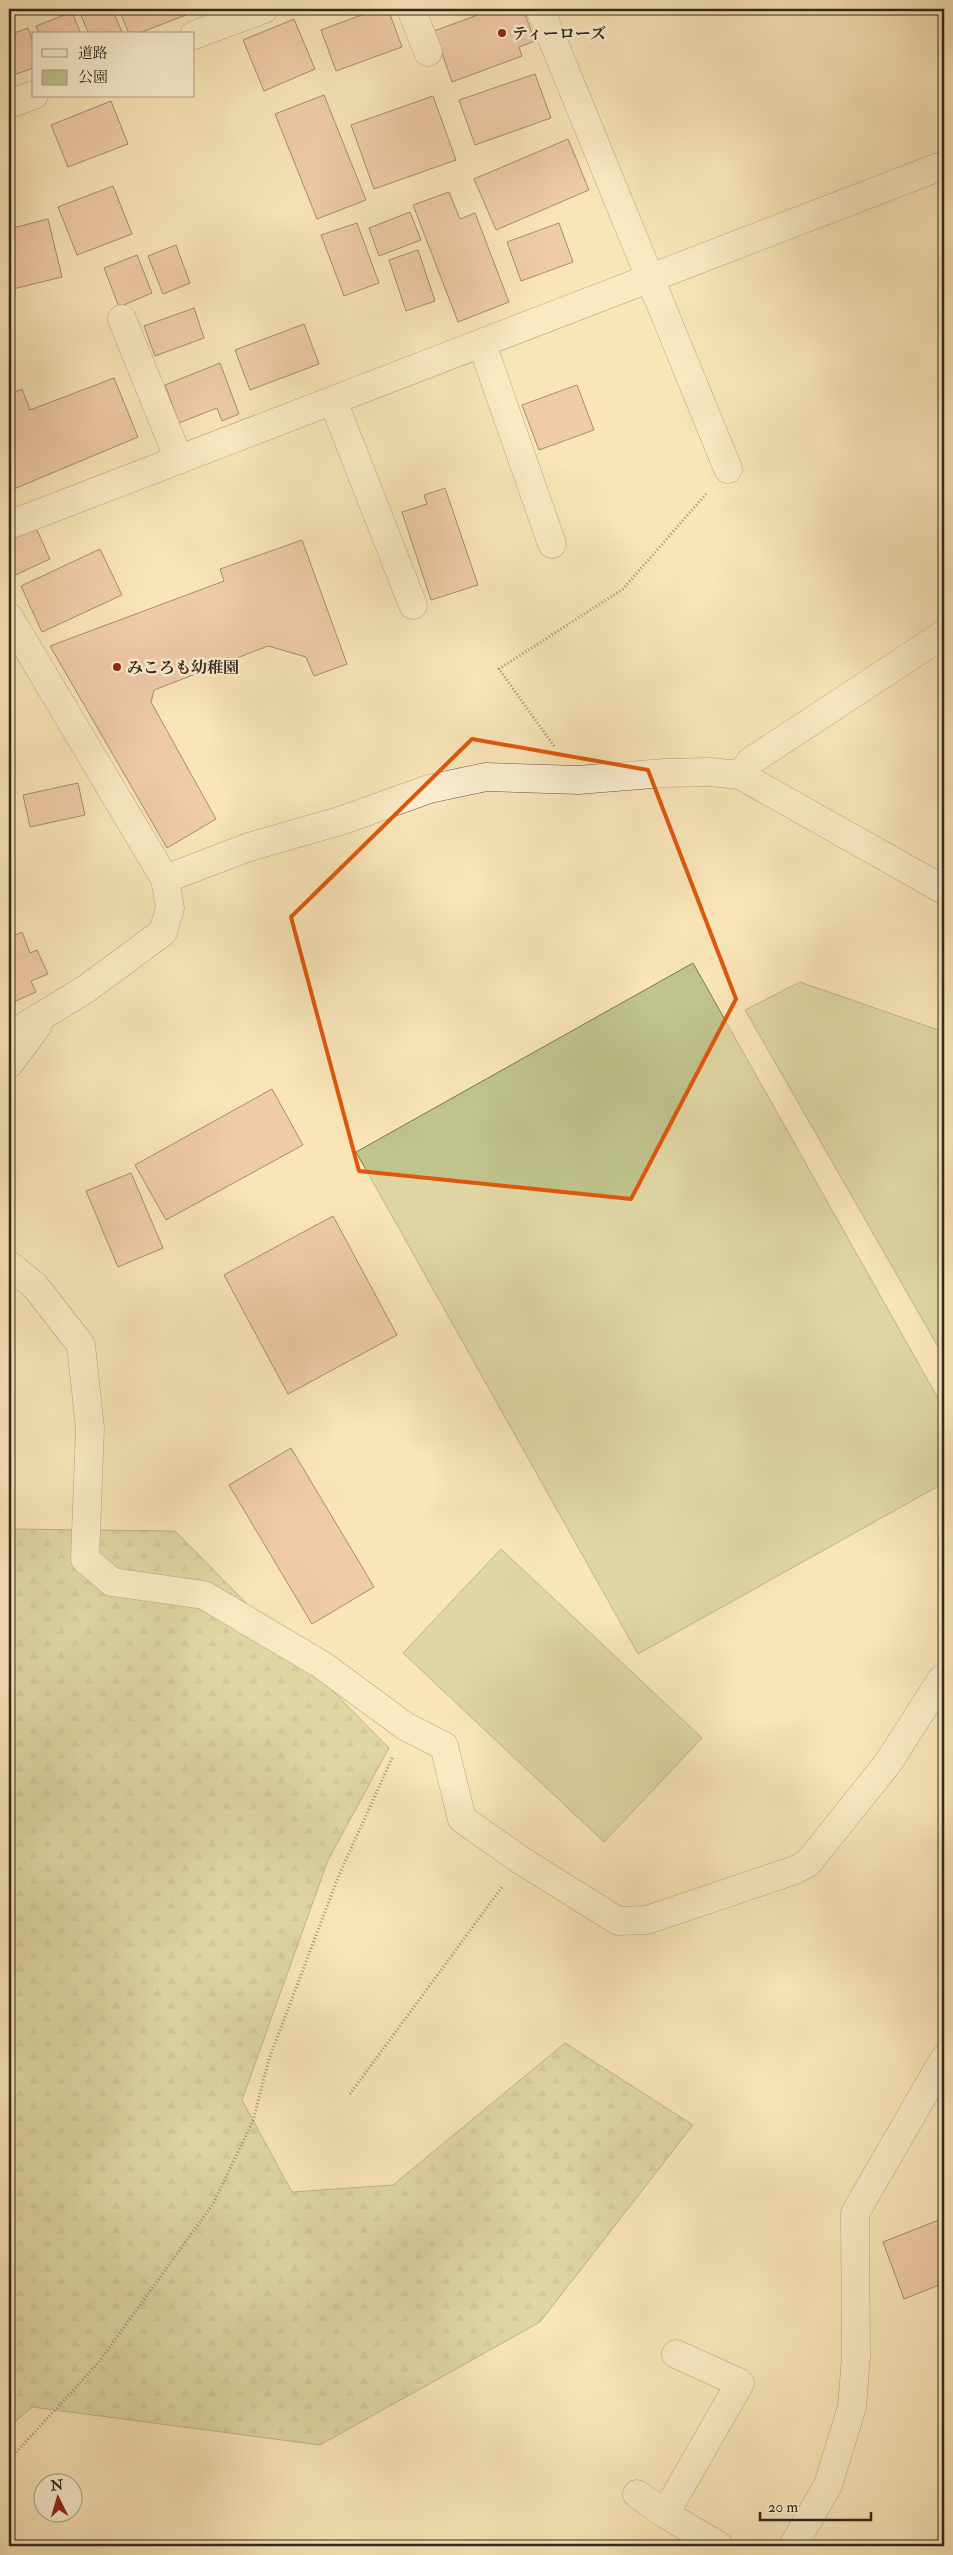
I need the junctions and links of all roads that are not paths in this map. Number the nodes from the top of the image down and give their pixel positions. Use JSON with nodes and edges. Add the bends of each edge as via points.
{"nodes":[{"id":1,"x":264,"y":9,"type":"edge"},
{"id":2,"x":411,"y":9,"type":"edge"},
{"id":3,"x":540,"y":9,"type":"edge"},
{"id":4,"x":195,"y":35,"type":"edge"},
{"id":5,"x":428,"y":52,"type":"dead end"},
{"id":6,"x":32,"y":96,"type":"edge"},
{"id":7,"x":9,"y":104,"type":"edge"},
{"id":8,"x":944,"y":165,"type":"edge"},
{"id":9,"x":652,"y":278,"type":"junction"},
{"id":10,"x":122,"y":319,"type":"dead end"},
{"id":11,"x":482,"y":344,"type":"junction"},
{"id":12,"x":333,"y":401,"type":"junction"},
{"id":13,"x":179,"y":460,"type":"junction"},
{"id":14,"x":728,"y":469,"type":"road end"},
{"id":15,"x":9,"y":526,"type":"edge"},
{"id":16,"x":552,"y":544,"type":"dead end"},
{"id":17,"x":413,"y":605,"type":"dead end"},
{"id":18,"x":9,"y":617,"type":"edge"},
{"id":19,"x":944,"y":634,"type":"edge"},
{"id":20,"x":740,"y":775,"type":"junction"},
{"id":21,"x":165,"y":879,"type":"junction"},
{"id":22,"x":944,"y":890,"type":"edge"},
{"id":23,"x":46,"y":1013,"type":"junction"},
{"id":24,"x":9,"y":1036,"type":"edge"},
{"id":25,"x":9,"y":1064,"type":"edge"},
{"id":26,"x":9,"y":1265,"type":"edge"},
{"id":27,"x":941,"y":1680,"type":"dead end"},
{"id":28,"x":944,"y":2059,"type":"edge"},
{"id":29,"x":676,"y":2354,"type":"dead end"},
{"id":30,"x":637,"y":2494,"type":"dead end"},
{"id":31,"x":664,"y":2514,"type":"junction"},
{"id":32,"x":719,"y":2546,"type":"edge"},
{"id":33,"x":793,"y":2546,"type":"edge"}],
"edges":[{"from":1,"to":4,"type":"street"},
{"from":2,"to":5,"type":"street"},
{"from":3,"to":9,"type":"street"},
{"from":6,"to":7,"type":"street"},
{"from":8,"to":9,"type":"street"},
{"from":9,"to":11,"type":"street"},
{"from":9,"to":14,"type":"street"},
{"from":10,"to":13,"type":"street"},
{"from":11,"to":12,"type":"street"},
{"from":11,"to":16,"type":"street"},
{"from":12,"to":13,"type":"street"},
{"from":12,"to":17,"type":"street"},
{"from":13,"to":15,"type":"street"},
{"from":18,"to":21,"type":"street"},
{"from":19,"to":20,"type":"street","via":[[752,761]]},
{"from":20,"to":21,"type":"street","via":[[710,772],[578,780],[486,776],[428,789],[343,820],[249,847]]},
{"from":20,"to":22,"type":"street"},
{"from":21,"to":23,"type":"street","via":[[170,908],[163,932],[86,989]]},
{"from":23,"to":24,"type":"street"},
{"from":23,"to":25,"type":"street"},
{"from":26,"to":27,"type":"street","via":[[35,1286],[80,1345],[90,1428],[85,1559],[112,1582],[204,1595],[322,1666],[405,1726],[444,1746],[462,1819],[618,1921],[648,1920],[808,1863],[888,1764]]},
{"from":28,"to":33,"type":"street","via":[[855,2213],[856,2357],[852,2407],[828,2485]]},
{"from":29,"to":31,"type":"street","via":[[740,2383]]},
{"from":30,"to":31,"type":"street"},
{"from":31,"to":32,"type":"street"}]}
